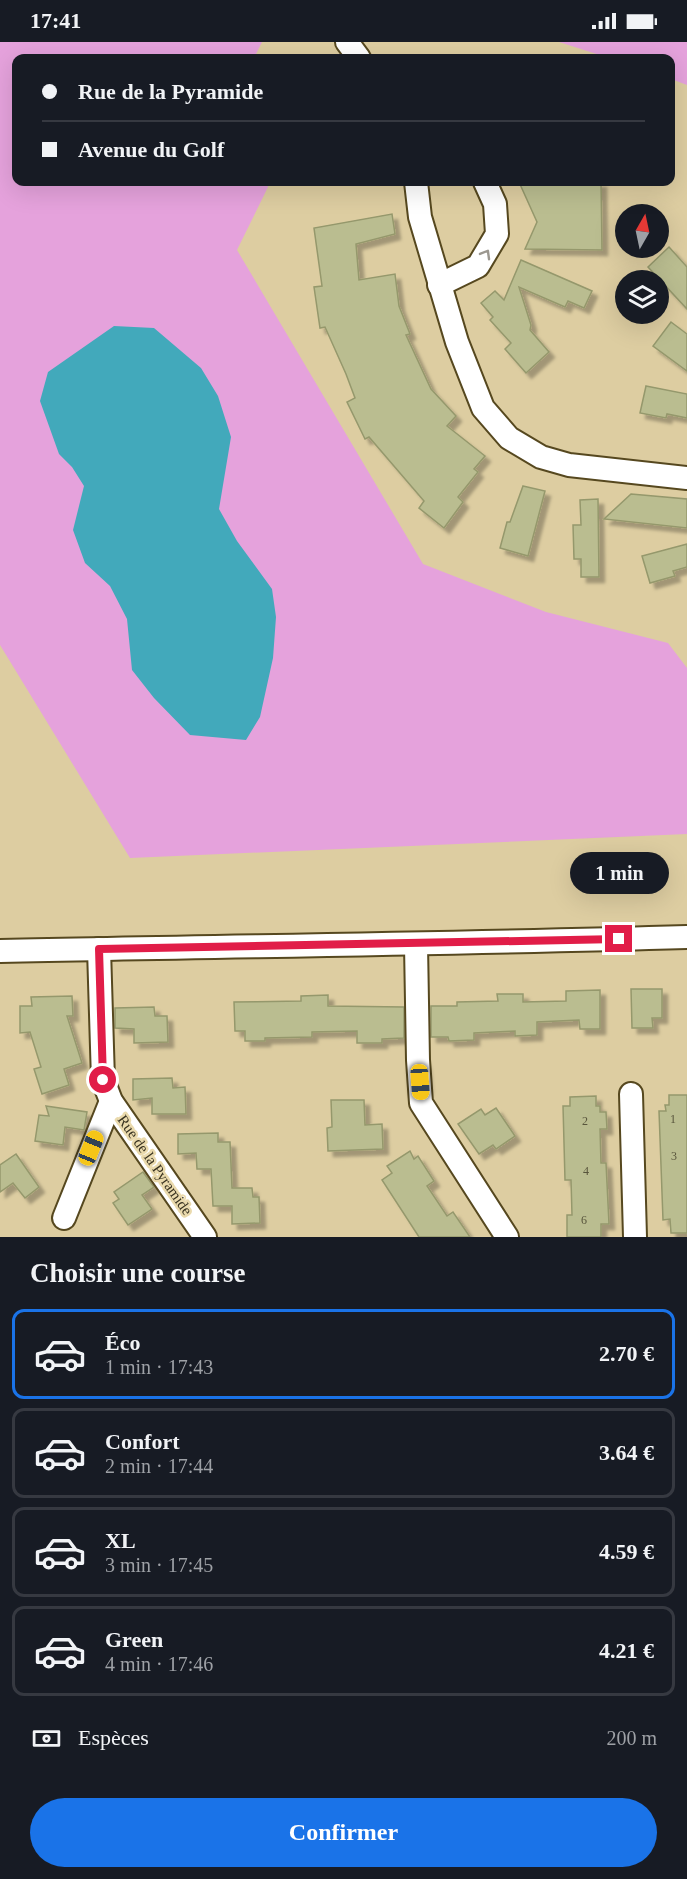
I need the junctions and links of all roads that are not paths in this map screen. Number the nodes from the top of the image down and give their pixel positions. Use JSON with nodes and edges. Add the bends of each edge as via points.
{"nodes":[{"id":1,"x":416,"y":186,"type":"edge"},
{"id":2,"x":487,"y":186,"type":"edge"},
{"id":3,"x":439,"y":285,"type":"junction"},
{"id":4,"x":687,"y":478,"type":"edge"},
{"id":5,"x":687,"y":938,"type":"edge"},
{"id":6,"x":416,"y":945,"type":"junction"},
{"id":7,"x":99,"y":949,"type":"junction"},
{"id":8,"x":0,"y":951,"type":"edge"},
{"id":9,"x":632,"y":1094,"type":"dead end"},
{"id":10,"x":111,"y":1101,"type":"junction"},
{"id":11,"x":64,"y":1218,"type":"dead end"},
{"id":12,"x":205,"y":1237,"type":"edge"},
{"id":13,"x":507,"y":1237,"type":"edge"},
{"id":14,"x":635,"y":1237,"type":"edge"}],
"edges":[{"from":1,"to":3,"type":"street","via":[[420,217]]},
{"from":3,"to":2,"type":"street","one_way":true,"via":[[478,266],[497,234],[495,204]]},
{"from":3,"to":4,"type":"street","via":[[483,408],[510,438],[540,457],[569,465]]},
{"from":5,"to":6,"type":"street"},
{"from":6,"to":7,"type":"street"},
{"from":6,"to":13,"type":"street","via":[[421,1103]]},
{"from":7,"to":8,"type":"street"},
{"from":7,"to":10,"type":"street","name":"Rue de la Pyramide","via":[[103,1080]]},
{"from":9,"to":14,"type":"street"},
{"from":10,"to":11,"type":"street"},
{"from":10,"to":12,"type":"street","name":"Rue de la Pyramide"}]}
